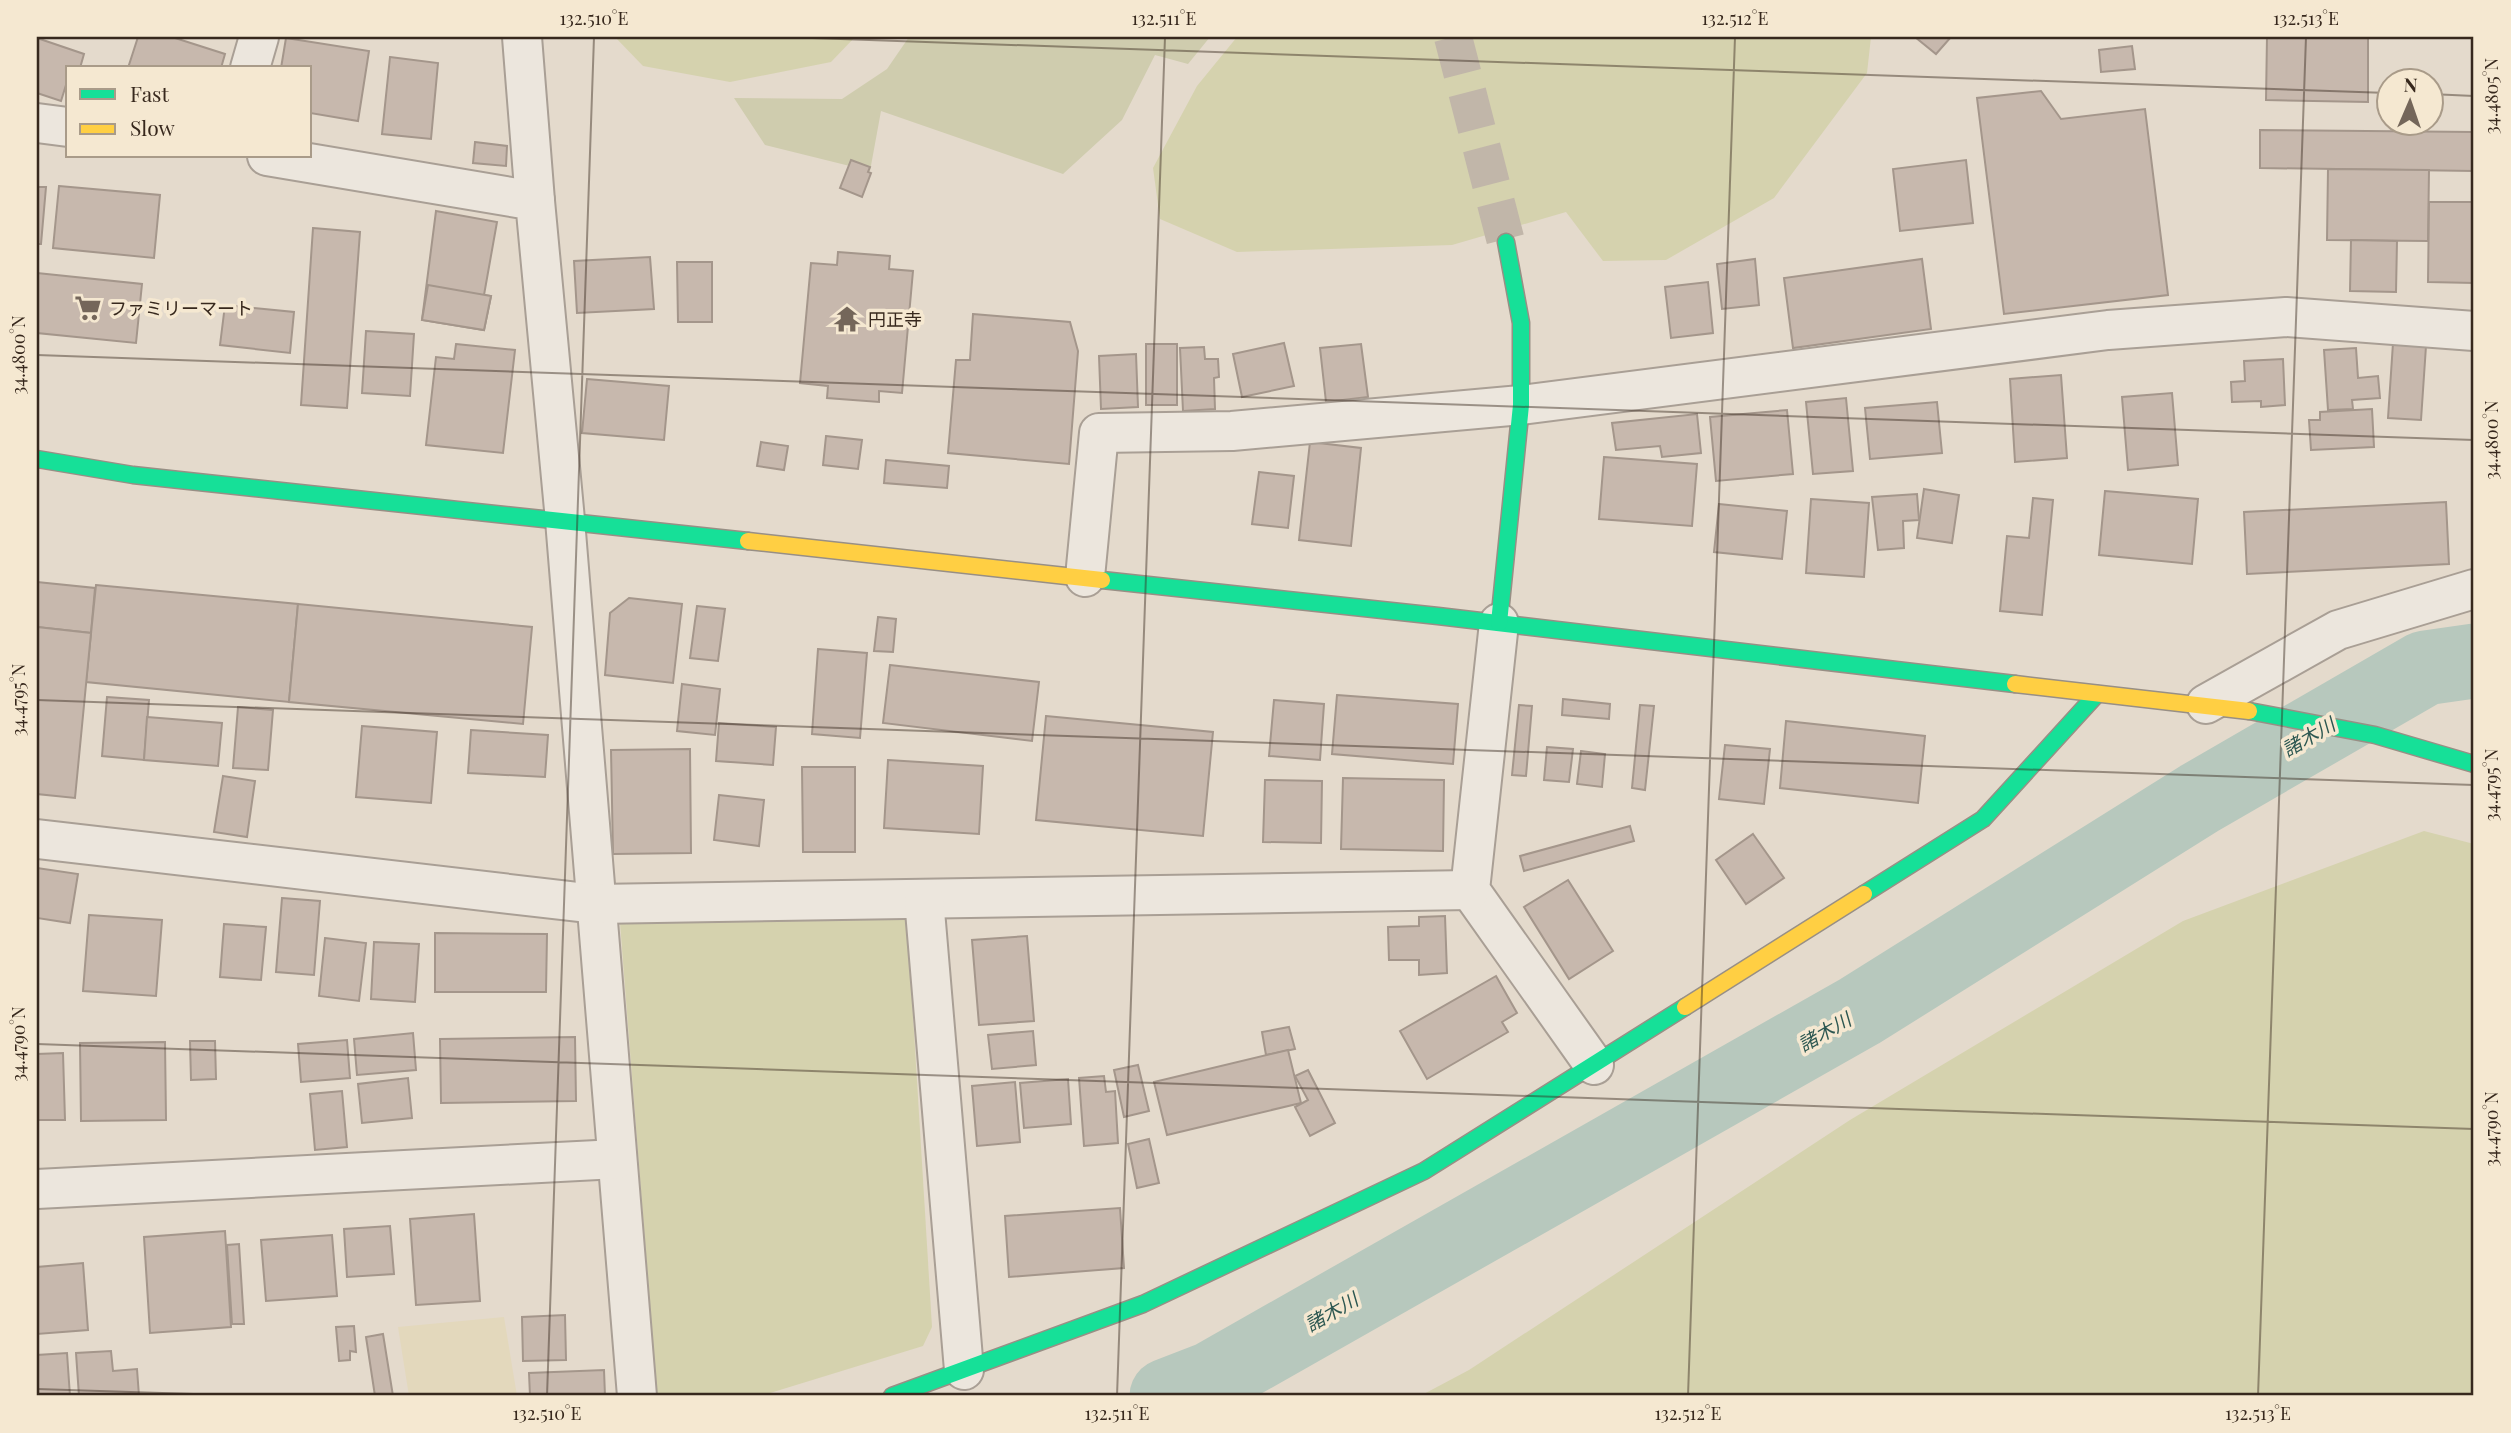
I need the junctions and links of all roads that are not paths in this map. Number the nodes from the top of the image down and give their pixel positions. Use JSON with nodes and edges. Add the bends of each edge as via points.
{"nodes":[{"id":1,"x":260,"y":37,"type":"edge"},
{"id":2,"x":522,"y":37,"type":"edge"},
{"id":3,"x":251,"y":66,"type":"edge"},
{"id":4,"x":37,"y":123,"type":"edge"},
{"id":5,"x":66,"y":127,"type":"edge"},
{"id":6,"x":279,"y":158,"type":"edge"},
{"id":7,"x":535,"y":201,"type":"junction"},
{"id":8,"x":1506,"y":243,"type":"tunnel mouth"},
{"id":9,"x":2474,"y":331,"type":"edge"},
{"id":10,"x":1521,"y":405,"type":"junction"},
{"id":11,"x":37,"y":459,"type":"edge"},
{"id":12,"x":565,"y":520,"type":"junction"},
{"id":13,"x":1085,"y":577,"type":"junction"},
{"id":14,"x":2474,"y":589,"type":"edge"},
{"id":15,"x":1499,"y":622,"type":"junction"},
{"id":16,"x":2097,"y":694,"type":"junction"},
{"id":17,"x":2224,"y":707,"type":"junction"},
{"id":18,"x":2474,"y":764,"type":"edge"},
{"id":19,"x":37,"y":839,"type":"edge"},
{"id":20,"x":1470,"y":890,"type":"junction"},
{"id":21,"x":925,"y":899,"type":"junction"},
{"id":22,"x":596,"y":904,"type":"junction"},
{"id":23,"x":1594,"y":1065,"type":"junction"},
{"id":24,"x":617,"y":1159,"type":"junction"},
{"id":25,"x":37,"y":1189,"type":"edge"},
{"id":26,"x":964,"y":1370,"type":"junction"},
{"id":27,"x":637,"y":1396,"type":"edge"},
{"id":28,"x":892,"y":1396,"type":"edge"}],
"edges":[{"from":1,"to":3,"type":"street"},
{"from":2,"to":7,"type":"street"},
{"from":4,"to":5,"type":"street"},
{"from":6,"to":7,"type":"street"},
{"from":7,"to":12,"type":"street"},
{"from":8,"to":10,"type":"street","via":[[1521,323]]},
{"from":9,"to":10,"type":"street","via":[[2286,317],[2108,330]]},
{"from":10,"to":13,"type":"street","via":[[1232,431],[1099,433]]},
{"from":10,"to":15,"type":"street"},
{"from":11,"to":12,"type":"street","via":[[132,475]]},
{"from":12,"to":13,"type":"street"},
{"from":12,"to":22,"type":"street"},
{"from":13,"to":15,"type":"street"},
{"from":14,"to":17,"type":"street","via":[[2338,630]]},
{"from":15,"to":16,"type":"street"},
{"from":15,"to":20,"type":"street"},
{"from":16,"to":17,"type":"street"},
{"from":16,"to":23,"type":"street","via":[[1983,819]]},
{"from":17,"to":18,"type":"street","via":[[2375,735]]},
{"from":19,"to":22,"type":"street"},
{"from":20,"to":21,"type":"street"},
{"from":20,"to":23,"type":"street"},
{"from":21,"to":22,"type":"street"},
{"from":21,"to":26,"type":"street"},
{"from":22,"to":24,"type":"street"},
{"from":23,"to":26,"type":"street","via":[[1424,1171],[1143,1304]]},
{"from":24,"to":25,"type":"street"},
{"from":24,"to":27,"type":"street"},
{"from":26,"to":28,"type":"street"}]}
